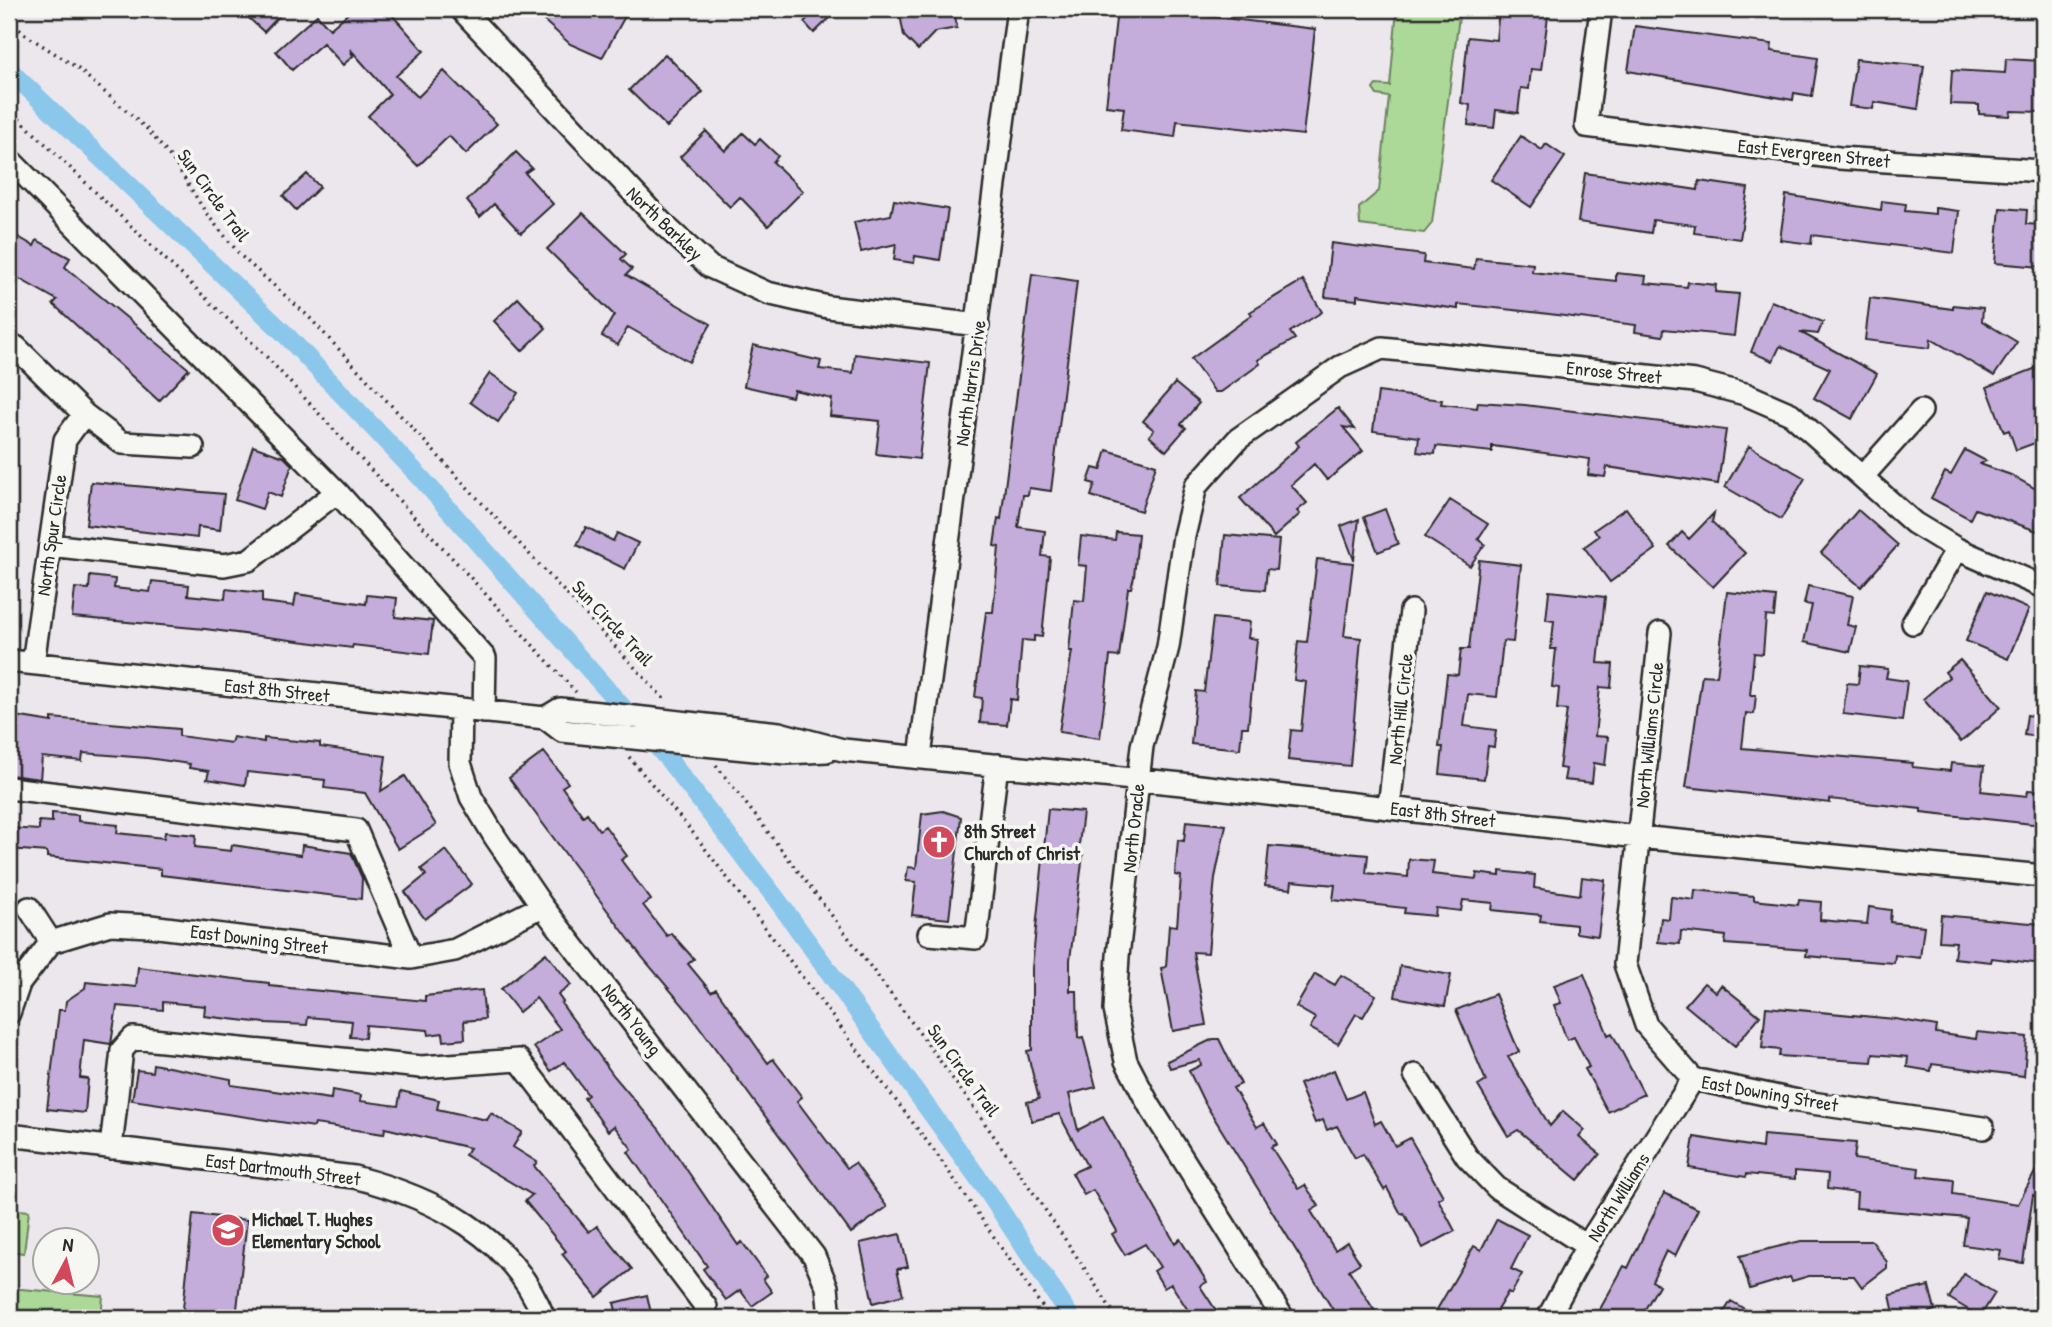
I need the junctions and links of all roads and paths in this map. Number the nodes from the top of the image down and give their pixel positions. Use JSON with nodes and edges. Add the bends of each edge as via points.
{"nodes":[{"id":1,"x":460,"y":9,"type":"edge"},
{"id":2,"x":1018,"y":9,"type":"edge"},
{"id":3,"x":1601,"y":9,"type":"edge"},
{"id":4,"x":9,"y":20,"type":"edge"},
{"id":5,"x":9,"y":159,"type":"edge"},
{"id":6,"x":2043,"y":171,"type":"edge"},
{"id":7,"x":978,"y":325,"type":"junction"},
{"id":8,"x":16,"y":347,"type":"dead end"},
{"id":9,"x":1340,"y":367,"type":"joint"},
{"id":10,"x":1921,"y":411,"type":"dead end"},
{"id":11,"x":84,"y":414,"type":"junction"},
{"id":12,"x":193,"y":447,"type":"dead end"},
{"id":13,"x":1863,"y":476,"type":"junction"},
{"id":14,"x":337,"y":492,"type":"junction"},
{"id":15,"x":50,"y":545,"type":"junction"},
{"id":16,"x":1957,"y":550,"type":"junction"},
{"id":17,"x":2043,"y":587,"type":"edge"},
{"id":18,"x":1411,"y":611,"type":"dead end"},
{"id":19,"x":1913,"y":622,"type":"dead end"},
{"id":20,"x":1660,"y":633,"type":"dead end"},
{"id":21,"x":9,"y":661,"type":"edge"},
{"id":22,"x":33,"y":663,"type":"junction"},
{"id":23,"x":461,"y":709,"type":"junction"},
{"id":24,"x":484,"y":712,"type":"junction"},
{"id":25,"x":545,"y":718,"type":"junction"},
{"id":26,"x":685,"y":733,"type":"junction"},
{"id":27,"x":920,"y":757,"type":"junction"},
{"id":28,"x":997,"y":765,"type":"junction"},
{"id":29,"x":1139,"y":780,"type":"junction"},
{"id":30,"x":9,"y":789,"type":"edge"},
{"id":31,"x":1389,"y":808,"type":"junction"},
{"id":32,"x":1638,"y":837,"type":"junction"},
{"id":33,"x":2043,"y":876,"type":"edge"},
{"id":34,"x":542,"y":906,"type":"junction"},
{"id":35,"x":29,"y":908,"type":"dead end"},
{"id":36,"x":929,"y":934,"type":"dead end"},
{"id":37,"x":51,"y":942,"type":"junction"},
{"id":38,"x":411,"y":958,"type":"junction"},
{"id":39,"x":9,"y":1013,"type":"edge"},
{"id":40,"x":1415,"y":1075,"type":"dead end"},
{"id":41,"x":1693,"y":1079,"type":"junction"},
{"id":42,"x":1983,"y":1128,"type":"dead end"},
{"id":43,"x":9,"y":1135,"type":"edge"},
{"id":44,"x":111,"y":1148,"type":"junction"},
{"id":45,"x":1587,"y":1246,"type":"junction"},
{"id":46,"x":544,"y":1318,"type":"edge"},
{"id":47,"x":704,"y":1318,"type":"edge"},
{"id":48,"x":830,"y":1318,"type":"edge"},
{"id":49,"x":1117,"y":1318,"type":"edge"},
{"id":50,"x":1283,"y":1318,"type":"edge"},
{"id":51,"x":1548,"y":1318,"type":"edge"}],
"edges":[{"from":1,"to":7,"type":"street","name":"North Barkley","via":[[662,223],[710,267],[791,299]]},
{"from":2,"to":7,"type":"street","name":"North Harris Drive"},
{"from":3,"to":6,"type":"street","name":"East Evergreen Street","via":[[1586,126],[1839,158]]},
{"from":4,"to":26,"type":"path","name":"Sun Circle Trail","via":[[76,67],[147,129],[241,256],[308,316],[447,462]]},
{"from":5,"to":14,"type":"street"},
{"from":7,"to":27,"type":"street","name":"North Harris Drive"},
{"from":8,"to":11,"type":"street"},
{"from":9,"to":13,"type":"street","name":"Enrose Street","via":[[1382,348],[1696,381],[1745,394],[1791,414]]},
{"from":9,"to":29,"type":"street","name":"North Oracle","via":[[1238,439],[1196,486],[1168,647],[1142,746]]},
{"from":10,"to":13,"type":"street"},
{"from":11,"to":12,"type":"street","via":[[122,443]]},
{"from":11,"to":15,"type":"street","name":"North Spur Circle","via":[[65,440]]},
{"from":13,"to":16,"type":"street","name":"Enrose Street","via":[[1914,523]]},
{"from":14,"to":15,"type":"street","via":[[238,564]]},
{"from":14,"to":24,"type":"street","via":[[485,658]]},
{"from":15,"to":22,"type":"street","name":"North Spur Circle"},
{"from":16,"to":17,"type":"street","name":"Enrose Street"},
{"from":16,"to":19,"type":"street"},
{"from":18,"to":31,"type":"street","name":"North Hill Circle"},
{"from":20,"to":32,"type":"street","name":"North Williams Circle"},
{"from":21,"to":22,"type":"street","name":"East 8th Street"},
{"from":22,"to":23,"type":"street","name":"East 8th Street"},
{"from":23,"to":24,"type":"street","name":"East 8th Street"},
{"from":23,"to":34,"type":"street","name":"North Young","via":[[460,763],[471,797]]},
{"from":24,"to":25,"type":"street","name":"East 8th Street"},
{"from":25,"to":26,"type":"street","name":"East 8th Street","via":[[562,731],[630,738]]},
{"from":25,"to":26,"type":"street","name":"East 8th Street","via":[[559,709],[608,714]]},
{"from":26,"to":27,"type":"street","name":"East 8th Street","via":[[779,733],[843,750]]},
{"from":26,"to":49,"type":"path","name":"Sun Circle Trail","via":[[864,954],[1052,1218]]},
{"from":27,"to":28,"type":"street","name":"East 8th Street"},
{"from":28,"to":29,"type":"street","name":"East 8th Street"},
{"from":28,"to":36,"type":"street","via":[[976,938]]},
{"from":29,"to":31,"type":"street","name":"East 8th Street"},
{"from":29,"to":50,"type":"street","name":"North Oracle","via":[[1115,1010],[1126,1061]]},
{"from":30,"to":38,"type":"street","via":[[356,830]]},
{"from":31,"to":32,"type":"street","name":"East 8th Street"},
{"from":32,"to":33,"type":"street","name":"East 8th Street"},
{"from":32,"to":41,"type":"street","name":"East Downing Street","via":[[1625,964],[1646,1025]]},
{"from":34,"to":38,"type":"street","name":"East Downing Street","via":[[455,950]]},
{"from":34,"to":48,"type":"street","name":"North Young","via":[[814,1256],[827,1287]]},
{"from":35,"to":37,"type":"street"},
{"from":37,"to":38,"type":"street","name":"East Downing Street","via":[[123,924]]},
{"from":37,"to":39,"type":"street","via":[[19,984]]},
{"from":40,"to":45,"type":"street","via":[[1466,1157],[1497,1188]]},
{"from":41,"to":42,"type":"street","name":"East Downing Street","via":[[1798,1101]]},
{"from":41,"to":45,"type":"street","name":"North Williams"},
{"from":43,"to":44,"type":"street","name":"East Dartmouth Street"},
{"from":44,"to":46,"type":"street","name":"East Dartmouth Street","via":[[354,1177],[416,1196],[459,1217],[493,1242],[517,1271]]},
{"from":44,"to":47,"type":"street","via":[[122,1050],[133,1038],[421,1067],[519,1060],[706,1307]]},
{"from":45,"to":51,"type":"street","name":"North Williams"}]}
